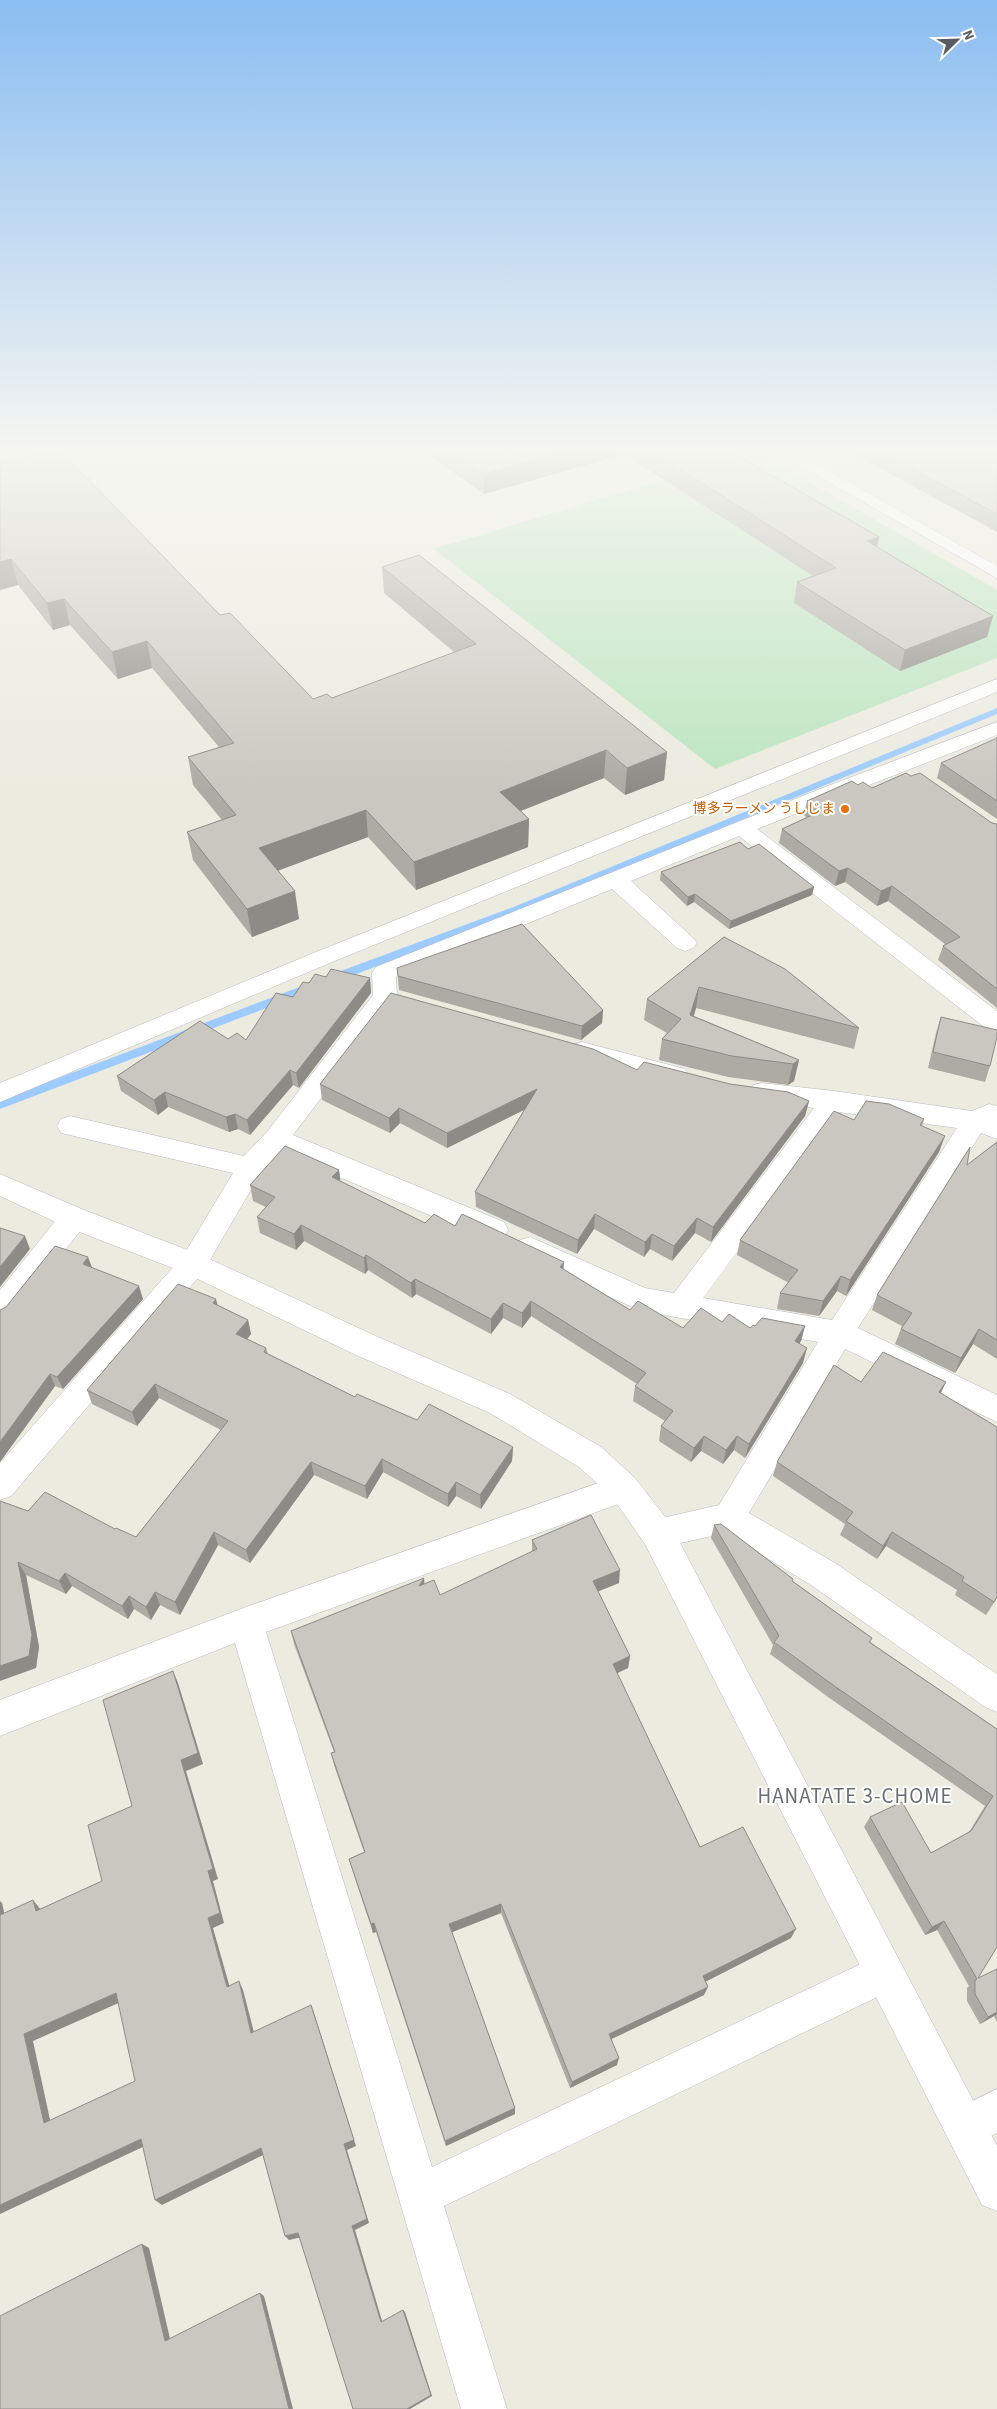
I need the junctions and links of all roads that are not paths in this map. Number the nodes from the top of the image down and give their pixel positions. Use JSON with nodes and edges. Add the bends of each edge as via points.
{"nodes":[{"id":1,"x":984,"y":565,"type":"edge"},
{"id":2,"x":997,"y":573,"type":"edge"},
{"id":3,"x":997,"y":685,"type":"edge"},
{"id":4,"x":997,"y":728,"type":"edge"},
{"id":5,"x":796,"y":766,"type":"junction"},
{"id":6,"x":832,"y":791,"type":"junction"},
{"id":7,"x":742,"y":828,"type":"junction"},
{"id":8,"x":616,"y":880,"type":"junction"},
{"id":9,"x":685,"y":943,"type":"dead end"},
{"id":10,"x":997,"y":1024,"type":"edge"},
{"id":11,"x":561,"y":1045,"type":"edge"},
{"id":12,"x":700,"y":1081,"type":"edge"},
{"id":13,"x":738,"y":1089,"type":"edge"},
{"id":14,"x":0,"y":1093,"type":"edge"},
{"id":15,"x":834,"y":1100,"type":"junction"},
{"id":16,"x":990,"y":1120,"type":"edge"},
{"id":17,"x":70,"y":1126,"type":"dead end"},
{"id":18,"x":276,"y":1139,"type":"junction"},
{"id":19,"x":250,"y":1168,"type":"junction"},
{"id":20,"x":0,"y":1184,"type":"edge"},
{"id":21,"x":74,"y":1218,"type":"junction"},
{"id":22,"x":193,"y":1264,"type":"junction"},
{"id":23,"x":681,"y":1305,"type":"junction"},
{"id":24,"x":0,"y":1311,"type":"edge"},
{"id":25,"x":839,"y":1333,"type":"junction"},
{"id":26,"x":997,"y":1410,"type":"edge"},
{"id":27,"x":0,"y":1486,"type":"edge"},
{"id":28,"x":624,"y":1488,"type":"junction"},
{"id":29,"x":729,"y":1518,"type":"junction"},
{"id":30,"x":657,"y":1533,"type":"junction"},
{"id":31,"x":246,"y":1623,"type":"junction"},
{"id":32,"x":997,"y":1694,"type":"edge"},
{"id":33,"x":0,"y":1718,"type":"edge"},
{"id":34,"x":884,"y":1973,"type":"junction"},
{"id":35,"x":981,"y":2118,"type":"edge"},
{"id":36,"x":997,"y":2190,"type":"edge"},
{"id":37,"x":420,"y":2195,"type":"junction"},
{"id":38,"x":484,"y":2409,"type":"edge"}],
"edges":[{"from":1,"to":2,"type":"street"},
{"from":3,"to":5,"type":"street"},
{"from":4,"to":6,"type":"street","via":[[910,771]]},
{"from":5,"to":6,"type":"street"},
{"from":5,"to":14,"type":"street","via":[[324,957]]},
{"from":6,"to":7,"type":"street"},
{"from":7,"to":8,"type":"street"},
{"from":7,"to":10,"type":"street"},
{"from":8,"to":9,"type":"street"},
{"from":8,"to":18,"type":"street","via":[[384,973],[394,998]]},
{"from":11,"to":12,"type":"street"},
{"from":13,"to":15,"type":"street"},
{"from":15,"to":16,"type":"street"},
{"from":15,"to":23,"type":"street"},
{"from":16,"to":25,"type":"street"},
{"from":17,"to":19,"type":"street"},
{"from":18,"to":19,"type":"street"},
{"from":18,"to":23,"type":"street","via":[[455,1212],[641,1299]]},
{"from":19,"to":22,"type":"street"},
{"from":20,"to":21,"type":"street"},
{"from":21,"to":22,"type":"street"},
{"from":21,"to":24,"type":"street"},
{"from":22,"to":27,"type":"street"},
{"from":22,"to":28,"type":"street","via":[[367,1346],[499,1403],[590,1457]]},
{"from":23,"to":25,"type":"street"},
{"from":25,"to":26,"type":"street"},
{"from":25,"to":29,"type":"street"},
{"from":28,"to":30,"type":"street"},
{"from":28,"to":31,"type":"street"},
{"from":29,"to":30,"type":"street"},
{"from":29,"to":32,"type":"street","via":[[823,1574]]},
{"from":30,"to":34,"type":"street"},
{"from":31,"to":33,"type":"street"},
{"from":31,"to":37,"type":"street"},
{"from":34,"to":35,"type":"street"},
{"from":34,"to":37,"type":"street"},
{"from":35,"to":36,"type":"street"},
{"from":37,"to":38,"type":"street"}]}
